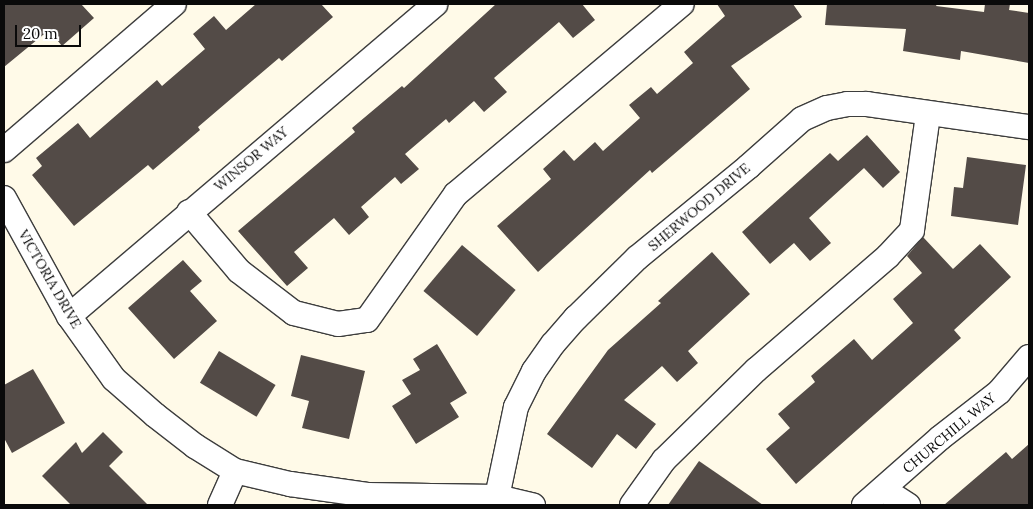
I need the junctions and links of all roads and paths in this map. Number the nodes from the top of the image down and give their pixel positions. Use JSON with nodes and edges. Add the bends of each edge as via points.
{"nodes":[{"id":1,"x":174,"y":4,"type":"edge"},
{"id":2,"x":435,"y":4,"type":"edge"},
{"id":3,"x":682,"y":4,"type":"edge"},
{"id":4,"x":928,"y":114,"type":"junction"},
{"id":5,"x":1029,"y":127,"type":"edge"},
{"id":6,"x":4,"y":150,"type":"edge"},
{"id":7,"x":4,"y":198,"type":"edge"},
{"id":8,"x":189,"y":212,"type":"junction"},
{"id":9,"x":68,"y":316,"type":"junction"},
{"id":10,"x":1029,"y":357,"type":"edge"},
{"id":11,"x":235,"y":471,"type":"junction"},
{"id":12,"x":883,"y":489,"type":"junction"},
{"id":13,"x":497,"y":497,"type":"junction"},
{"id":14,"x":220,"y":505,"type":"edge"},
{"id":15,"x":533,"y":505,"type":"edge"},
{"id":16,"x":632,"y":505,"type":"edge"},
{"id":17,"x":864,"y":505,"type":"edge"},
{"id":18,"x":908,"y":505,"type":"edge"}],
"edges":[{"from":1,"to":6,"type":"street"},
{"from":2,"to":8,"type":"street","name":"WINSOR WAY"},
{"from":3,"to":8,"type":"street","via":[[456,194],[367,320],[338,324],[294,314],[240,270]]},
{"from":4,"to":5,"type":"street","name":"SHERWOOD DRIVE"},
{"from":4,"to":13,"type":"street","name":"SHERWOOD DRIVE","via":[[847,104],[827,108],[802,119],[637,258],[576,318],[534,371],[516,407]]},
{"from":4,"to":16,"type":"street","via":[[912,230],[888,256],[756,370],[664,460]]},
{"from":7,"to":9,"type":"street","name":"VICTORIA DRIVE"},
{"from":8,"to":9,"type":"street","name":"WINSOR WAY"},
{"from":9,"to":11,"type":"street","name":"VICTORIA DRIVE","via":[[114,379],[155,416]]},
{"from":10,"to":12,"type":"street","name":"CHURCHILL WAY","via":[[999,392]]},
{"from":11,"to":13,"type":"street","name":"VICTORIA DRIVE","via":[[290,484],[367,495]]},
{"from":11,"to":14,"type":"street"},
{"from":12,"to":17,"type":"street","name":"CHURCHILL WAY"},
{"from":12,"to":18,"type":"street"},
{"from":13,"to":15,"type":"street","name":"VICTORIA DRIVE"}]}
